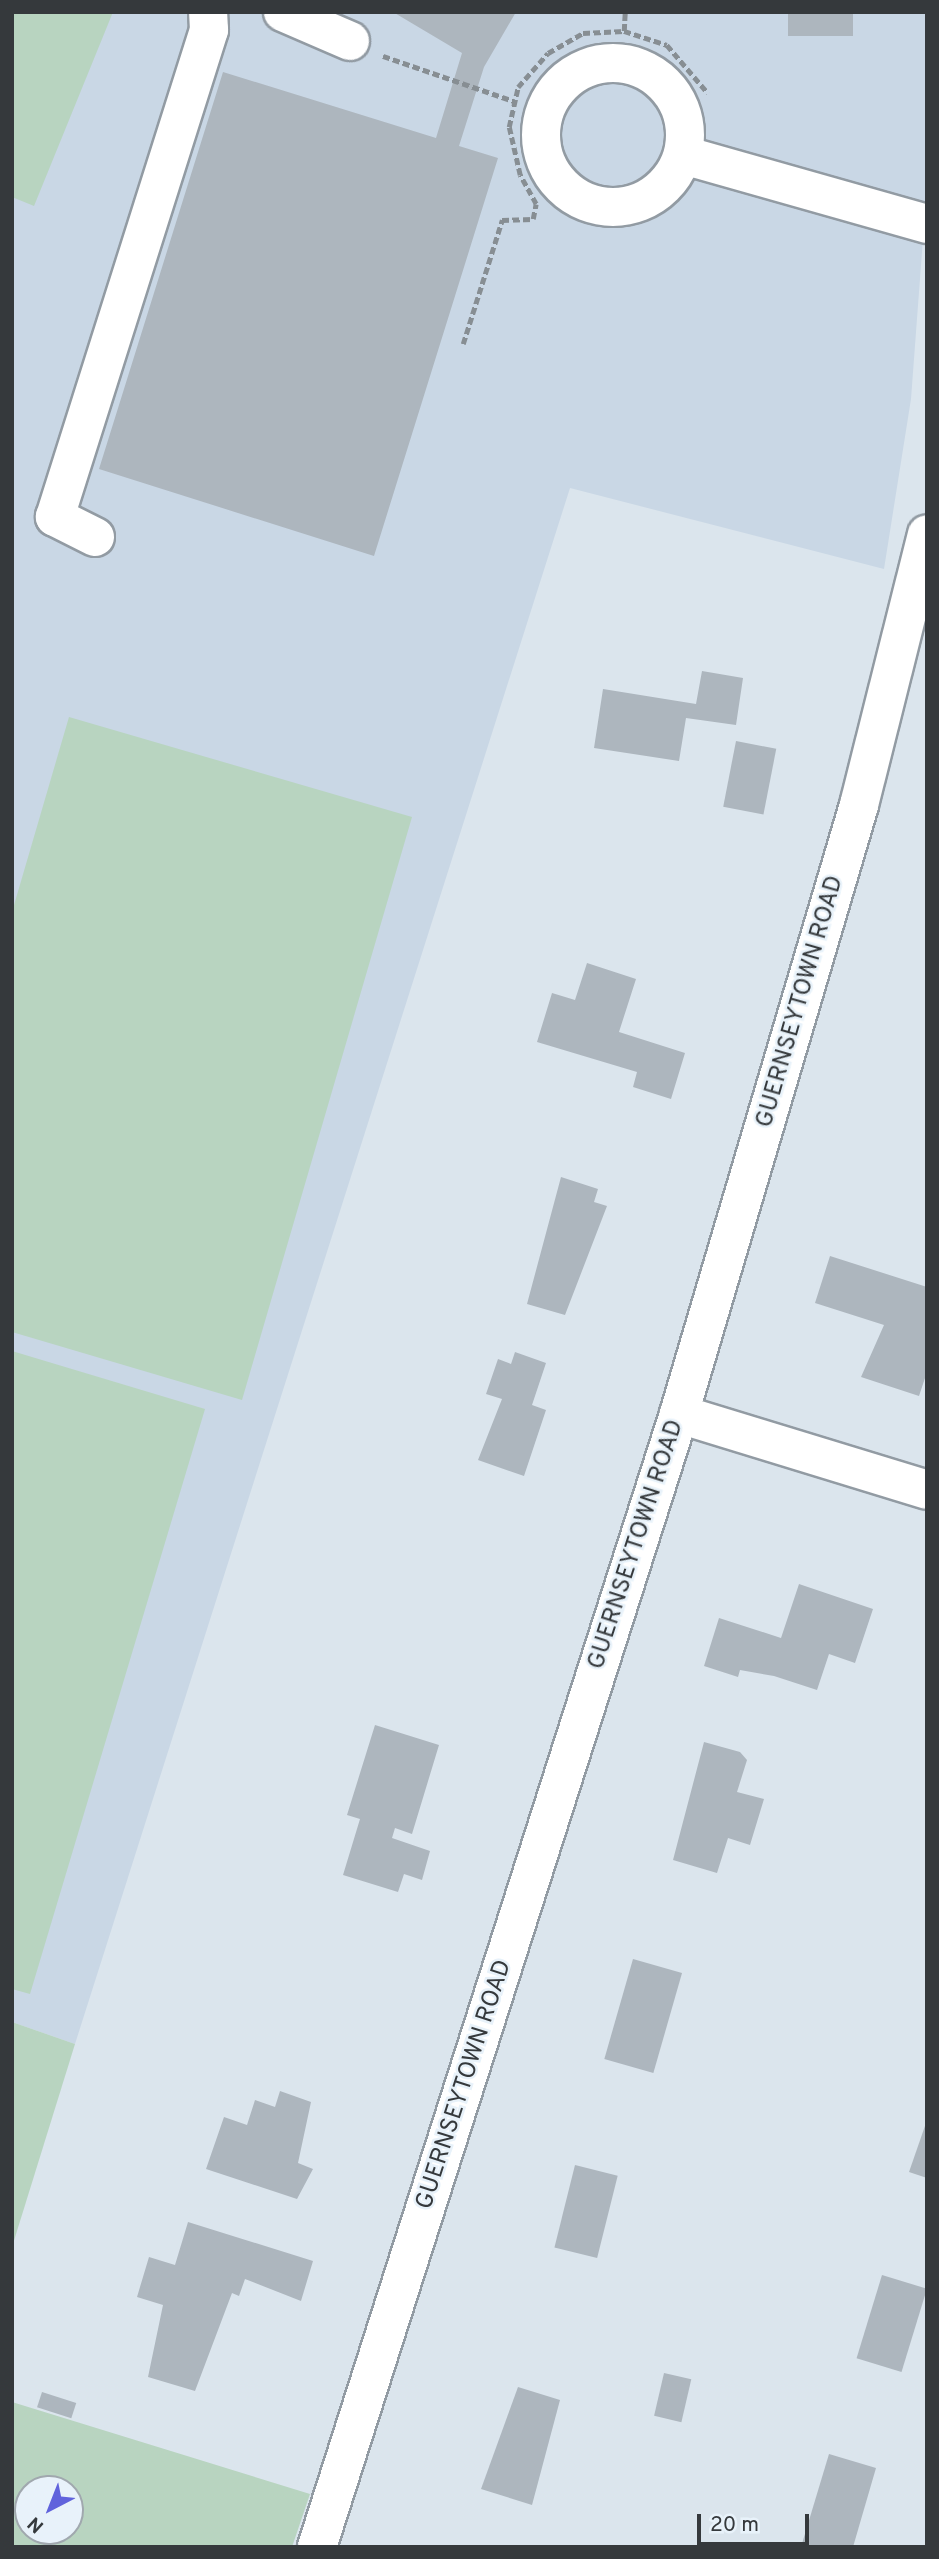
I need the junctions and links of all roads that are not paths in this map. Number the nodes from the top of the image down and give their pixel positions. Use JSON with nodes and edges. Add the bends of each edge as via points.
{"nodes":[{"id":1,"x":208,"y":12,"type":"edge"},
{"id":2,"x":283,"y":12,"type":"edge"},
{"id":3,"x":350,"y":41,"type":"road end"},
{"id":4,"x":683,"y":155,"type":"dead end"},
{"id":5,"x":927,"y":224,"type":"edge"},
{"id":6,"x":927,"y":534,"type":"edge"},
{"id":7,"x":95,"y":537,"type":"dead end"},
{"id":8,"x":679,"y":1414,"type":"junction"},
{"id":9,"x":927,"y":1490,"type":"edge"},
{"id":10,"x":317,"y":2547,"type":"edge"}],
"edges":[{"from":1,"to":7,"type":"street","via":[[209,30],[55,517]]},
{"from":2,"to":3,"type":"street"},
{"from":4,"to":5,"type":"street"},
{"from":6,"to":8,"type":"street","name":"GUERNSEYTOWN ROAD","via":[[859,805]]},
{"from":8,"to":9,"type":"street"},
{"from":8,"to":10,"type":"street","name":"GUERNSEYTOWN ROAD"}]}
